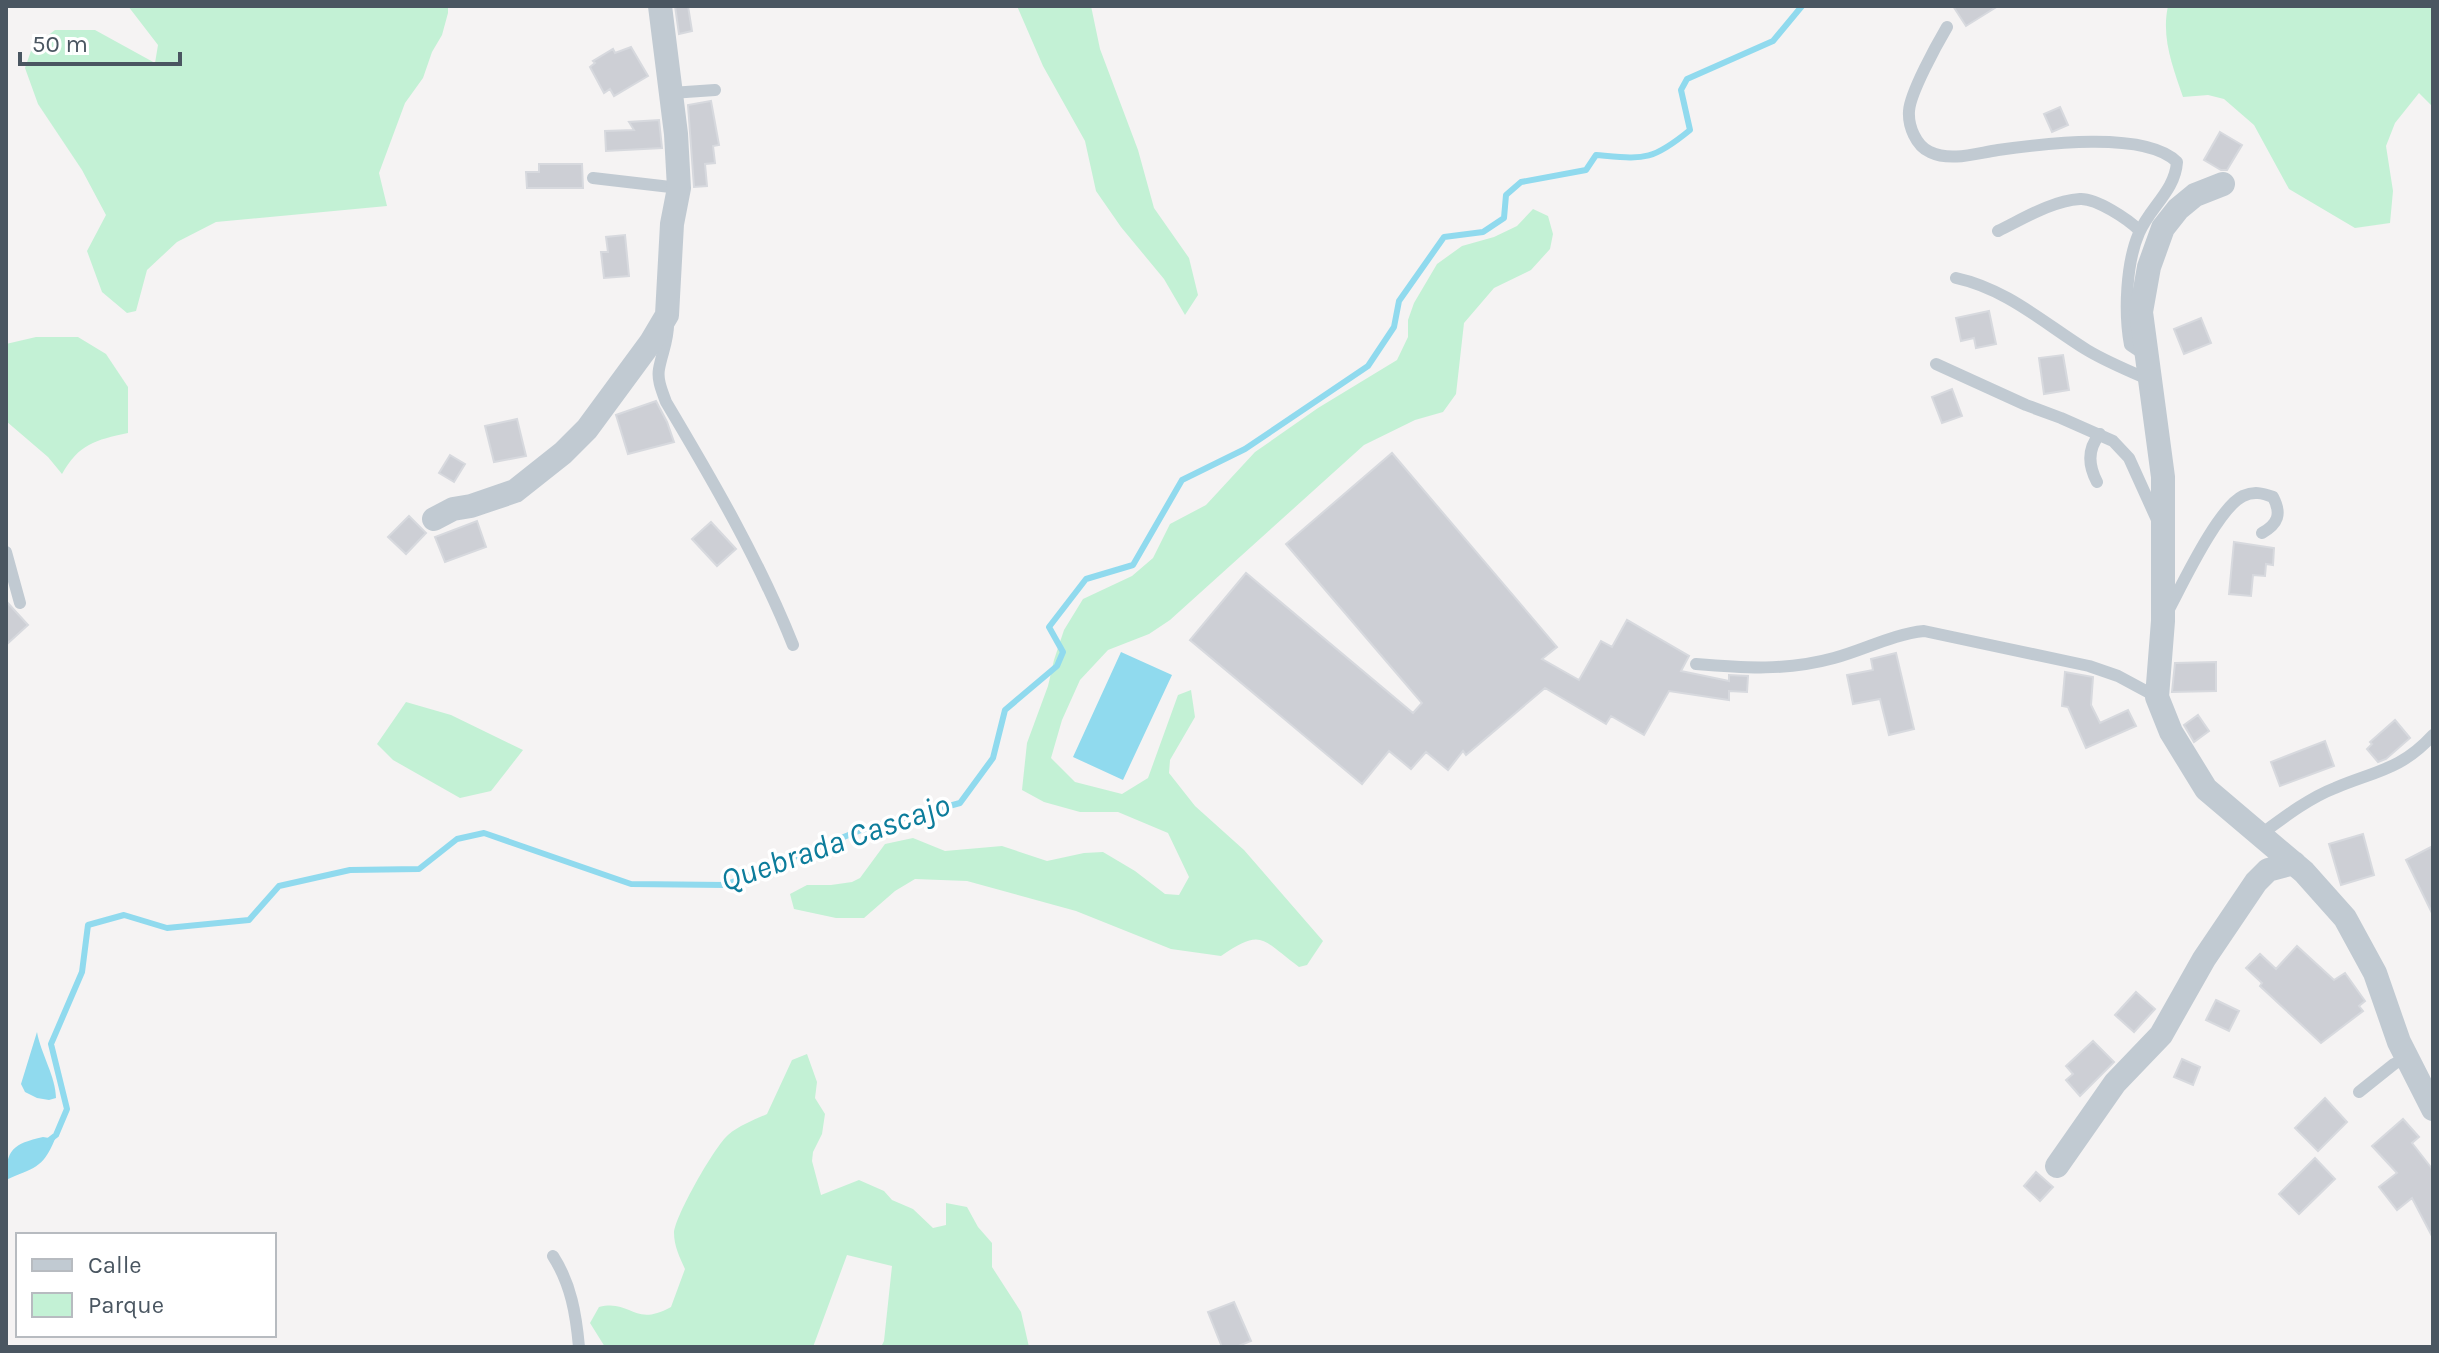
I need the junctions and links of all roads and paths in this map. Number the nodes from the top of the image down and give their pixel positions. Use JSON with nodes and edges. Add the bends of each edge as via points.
{"nodes":[{"id":1,"x":660,"y":6,"type":"edge"},
{"id":2,"x":1947,"y":27,"type":"dead end"},
{"id":3,"x":715,"y":90,"type":"dead end"},
{"id":4,"x":671,"y":93,"type":"junction"},
{"id":5,"x":593,"y":178,"type":"dead end"},
{"id":6,"x":2223,"y":184,"type":"dead end"},
{"id":7,"x":679,"y":188,"type":"junction"},
{"id":8,"x":1998,"y":231,"type":"dead end"},
{"id":9,"x":2140,"y":231,"type":"junction"},
{"id":10,"x":1956,"y":278,"type":"dead end"},
{"id":11,"x":667,"y":315,"type":"junction"},
{"id":12,"x":1936,"y":364,"type":"dead end"},
{"id":13,"x":2149,"y":368,"type":"junction"},
{"id":14,"x":2100,"y":434,"type":"junction"},
{"id":15,"x":2097,"y":482,"type":"dead end"},
{"id":16,"x":434,"y":519,"type":"dead end"},
{"id":17,"x":2164,"y":531,"type":"junction"},
{"id":18,"x":2262,"y":533,"type":"dead end"},
{"id":19,"x":6,"y":552,"type":"edge"},
{"id":20,"x":20,"y":603,"type":"dead end"},
{"id":21,"x":2163,"y":621,"type":"junction"},
{"id":22,"x":793,"y":645,"type":"dead end"},
{"id":23,"x":1696,"y":664,"type":"dead end"},
{"id":24,"x":2157,"y":697,"type":"junction"},
{"id":25,"x":2433,"y":735,"type":"edge"},
{"id":26,"x":2260,"y":835,"type":"junction"},
{"id":27,"x":2294,"y":863,"type":"junction"},
{"id":28,"x":2406,"y":1058,"type":"junction"},
{"id":29,"x":2359,"y":1092,"type":"dead end"},
{"id":30,"x":2433,"y":1109,"type":"edge"},
{"id":31,"x":2057,"y":1166,"type":"dead end"},
{"id":32,"x":553,"y":1256,"type":"dead end"},
{"id":33,"x":579,"y":1347,"type":"edge"}],
"edges":[{"from":1,"to":4,"type":"street"},
{"from":2,"to":9,"type":"lane","via":[[1909,110],[1913,135],[1930,152],[1961,157],[2062,143],[2142,145],[2168,153],[2177,162],[2176,178]]},
{"from":3,"to":4,"type":"lane"},
{"from":4,"to":7,"type":"street"},
{"from":5,"to":7,"type":"lane"},
{"from":6,"to":13,"type":"street","via":[[2195,195],[2163,228],[2141,312]]},
{"from":7,"to":11,"type":"street"},
{"from":8,"to":9,"type":"lane","via":[[2044,208],[2082,198]]},
{"from":9,"to":13,"type":"lane","via":[[2125,319],[2130,345]]},
{"from":10,"to":13,"type":"lane","via":[[1995,292],[2090,352]]},
{"from":11,"to":16,"type":"street","via":[[587,429],[563,453],[515,491]]},
{"from":11,"to":22,"type":"lane","via":[[659,370],[666,402],[739,528]]},
{"from":12,"to":14,"type":"lane"},
{"from":13,"to":17,"type":"street"},
{"from":14,"to":15,"type":"lane","via":[[2089,456]]},
{"from":14,"to":17,"type":"lane","via":[[2129,458]]},
{"from":17,"to":21,"type":"street"},
{"from":18,"to":21,"type":"lane","via":[[2278,516],[2273,497],[2261,492],[2244,495],[2230,505]]},
{"from":19,"to":20,"type":"lane"},
{"from":21,"to":24,"type":"street"},
{"from":23,"to":24,"type":"lane","via":[[1798,667],[1924,631],[2089,666]]},
{"from":24,"to":26,"type":"street","via":[[2200,781]]},
{"from":25,"to":26,"type":"lane","via":[[2402,762],[2332,789]]},
{"from":26,"to":27,"type":"street"},
{"from":27,"to":28,"type":"street","via":[[2330,899],[2358,940]]},
{"from":27,"to":31,"type":"street","via":[[2268,870],[2256,882],[2161,1035],[2115,1083]]},
{"from":28,"to":29,"type":"lane"},
{"from":28,"to":30,"type":"street"},
{"from":32,"to":33,"type":"lane","via":[[574,1305]]}]}
